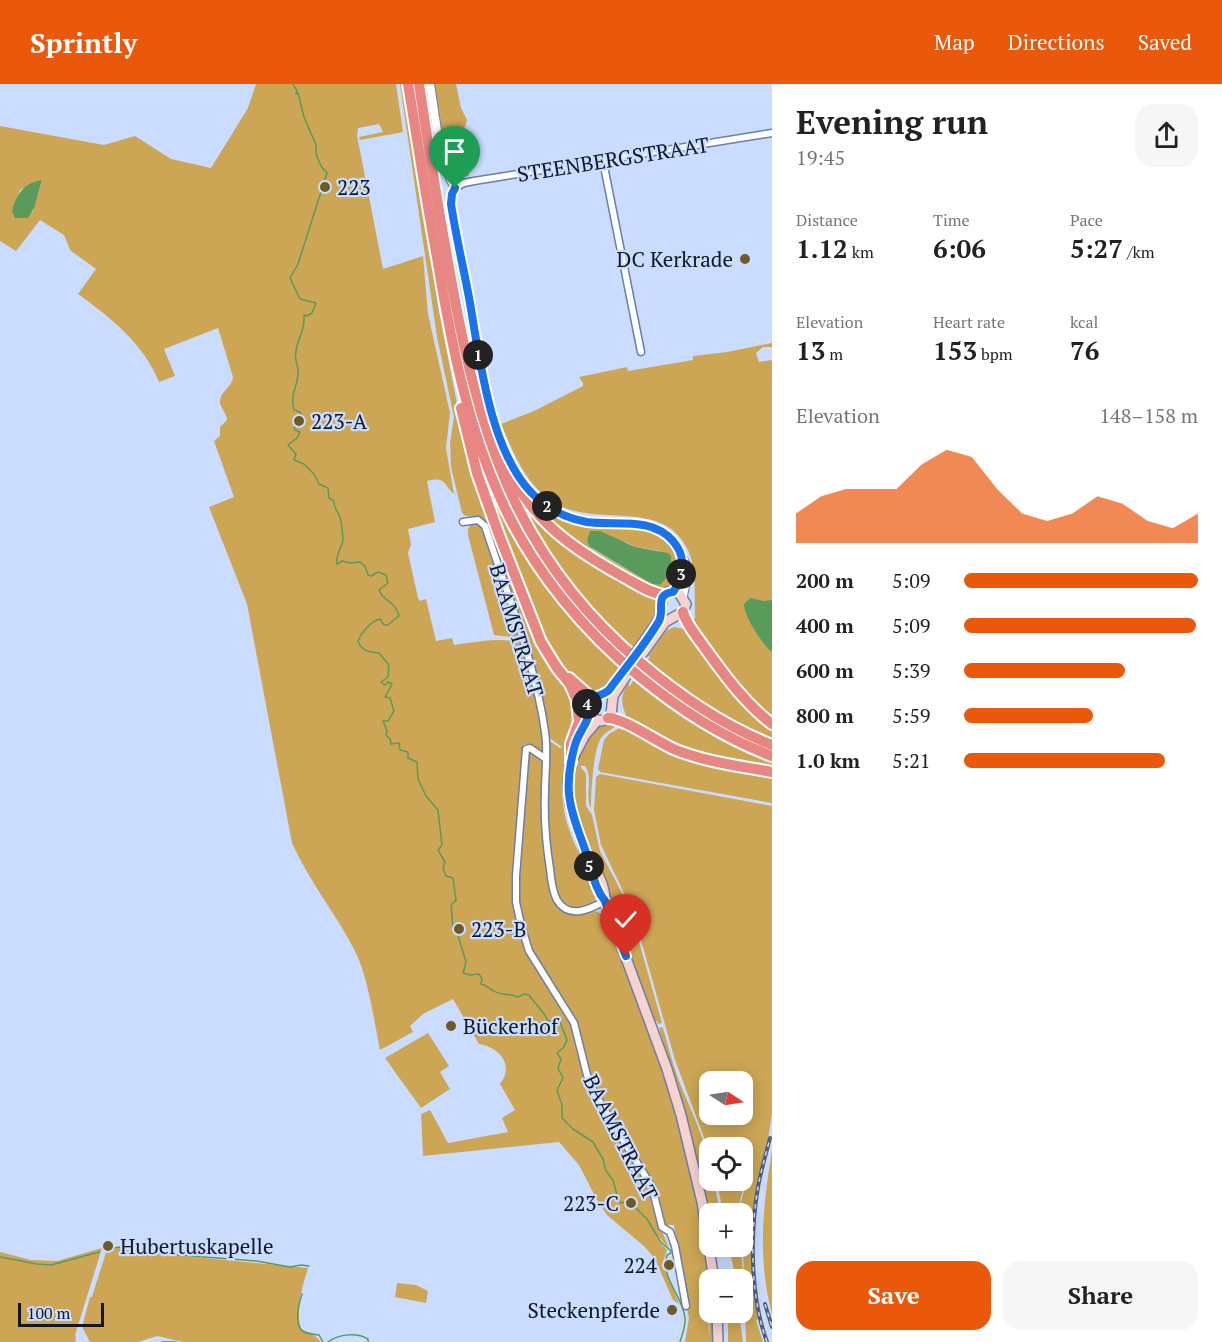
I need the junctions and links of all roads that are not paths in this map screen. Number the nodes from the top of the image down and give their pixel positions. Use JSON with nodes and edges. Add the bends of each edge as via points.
{"nodes":[{"id":1,"x":408,"y":84,"type":"edge"},
{"id":2,"x":419,"y":84,"type":"edge"},
{"id":3,"x":430,"y":84,"type":"edge"},
{"id":4,"x":772,"y":133,"type":"edge"},
{"id":5,"x":603,"y":161,"type":"junction"},
{"id":6,"x":455,"y":188,"type":"junction"},
{"id":7,"x":641,"y":352,"type":"dead end"},
{"id":8,"x":460,"y":378,"type":"junction"},
{"id":9,"x":477,"y":403,"type":"junction"},
{"id":10,"x":463,"y":522,"type":"dead end"},
{"id":11,"x":682,"y":558,"type":"junction"},
{"id":12,"x":668,"y":593,"type":"junction"},
{"id":13,"x":683,"y":596,"type":"junction"},
{"id":14,"x":683,"y":612,"type":"junction"},
{"id":15,"x":640,"y":652,"type":"junction"},
{"id":16,"x":557,"y":668,"type":"junction"},
{"id":17,"x":624,"y":674,"type":"junction"},
{"id":18,"x":590,"y":699,"type":"junction"},
{"id":19,"x":598,"y":718,"type":"junction"},
{"id":20,"x":772,"y":724,"type":"edge"},
{"id":21,"x":772,"y":745,"type":"edge"},
{"id":22,"x":772,"y":756,"type":"edge"},
{"id":23,"x":546,"y":759,"type":"junction"},
{"id":24,"x":571,"y":762,"type":"junction"},
{"id":25,"x":772,"y":772,"type":"edge"},
{"id":26,"x":605,"y":901,"type":"junction"},
{"id":27,"x":712,"y":1269,"type":"edge"},
{"id":28,"x":686,"y":1306,"type":"dead end"},
{"id":29,"x":717,"y":1323,"type":"edge"},
{"id":30,"x":718,"y":1342,"type":"edge"}],
"edges":[{"from":1,"to":8,"type":"highway"},
{"from":2,"to":9,"type":"highway","via":[[459,323]]},
{"from":3,"to":6,"type":"street","via":[[441,148]]},
{"from":4,"to":5,"type":"street","name":"STEENBERGSTRAAT"},
{"from":5,"to":6,"type":"street","name":"STEENBERGSTRAAT","via":[[468,182]]},
{"from":5,"to":7,"type":"street"},
{"from":6,"to":11,"type":"street","via":[[451,204],[483,383],[495,425],[520,478],[536,498],[562,514],[587,522],[657,529],[672,540]]},
{"from":8,"to":16,"type":"highway","via":[[466,430],[488,505],[541,642]]},
{"from":8,"to":22,"type":"highway","via":[[477,441],[506,510],[562,597],[600,640],[653,688],[697,718]]},
{"from":9,"to":12,"type":"highway","via":[[512,478],[544,522],[586,556],[647,589]]},
{"from":9,"to":21,"type":"highway","via":[[493,453],[520,514],[559,576],[590,614],[669,687]]},
{"from":10,"to":23,"type":"street","name":"BAAMSTRAAT","via":[[478,520],[485,526],[527,654],[543,719]]},
{"from":11,"to":12,"type":"street","via":[[680,579]]},
{"from":11,"to":13,"type":"street","via":[[687,571]]},
{"from":12,"to":13,"type":"main road"},
{"from":12,"to":15,"type":"main road","via":[[660,603],[659,620]]},
{"from":13,"to":14,"type":"main road"},
{"from":14,"to":15,"type":"main road","via":[[665,622]]},
{"from":14,"to":20,"type":"highway","via":[[735,689]]},
{"from":15,"to":17,"type":"main road"},
{"from":16,"to":18,"type":"highway"},
{"from":16,"to":24,"type":"highway","via":[[579,704]]},
{"from":17,"to":18,"type":"main road","via":[[607,692]]},
{"from":17,"to":19,"type":"main road","via":[[612,696],[612,712]]},
{"from":18,"to":19,"type":"main road","via":[[587,709]]},
{"from":19,"to":24,"type":"main road","via":[[576,742]]},
{"from":19,"to":25,"type":"highway","via":[[622,722],[687,754]]},
{"from":23,"to":26,"type":"street","name":"BAAMSTRAAT","via":[[547,844],[555,895],[561,905],[575,912]]},
{"from":23,"to":28,"type":"street","name":"BAAMSTRAAT","via":[[526,749],[516,883],[521,925],[529,951],[574,1023],[590,1085],[655,1194],[662,1227],[670,1232],[675,1246]]},
{"from":24,"to":26,"type":"main road","via":[[570,804],[588,860],[605,892]]},
{"from":26,"to":27,"type":"main road","via":[[681,1115],[702,1202]]},
{"from":29,"to":30,"type":"main road"}]}
